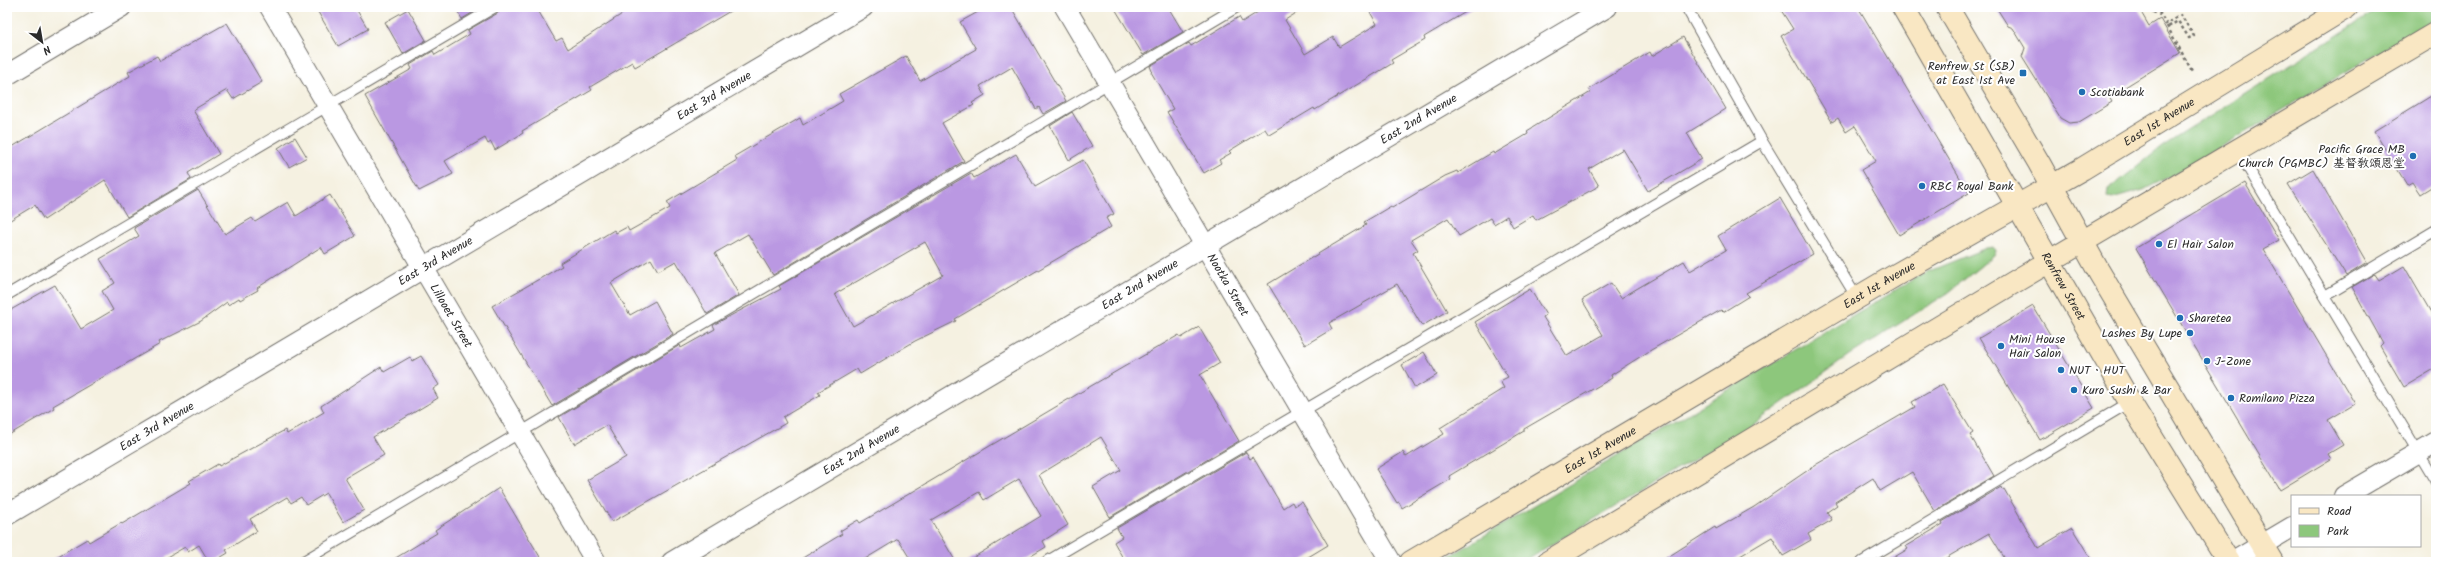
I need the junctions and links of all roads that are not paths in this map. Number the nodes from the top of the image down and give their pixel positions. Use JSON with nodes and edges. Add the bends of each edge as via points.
{"nodes":[{"id":1,"x":121,"y":7,"type":"edge"},
{"id":2,"x":270,"y":7,"type":"edge"},
{"id":3,"x":495,"y":7,"type":"edge"},
{"id":4,"x":863,"y":7,"type":"edge"},
{"id":5,"x":1065,"y":7,"type":"edge"},
{"id":6,"x":1237,"y":7,"type":"edge"},
{"id":7,"x":1607,"y":7,"type":"edge"},
{"id":8,"x":1686,"y":7,"type":"edge"},
{"id":9,"x":1902,"y":7,"type":"edge"},
{"id":10,"x":1947,"y":7,"type":"edge"},
{"id":11,"x":2347,"y":7,"type":"edge"},
{"id":12,"x":2436,"y":33,"type":"edge"},
{"id":13,"x":7,"y":75,"type":"edge"},
{"id":14,"x":1109,"y":84,"type":"junction"},
{"id":15,"x":328,"y":106,"type":"junction"},
{"id":16,"x":1762,"y":141,"type":"junction"},
{"id":17,"x":2238,"y":151,"type":"junction"},
{"id":18,"x":2052,"y":187,"type":"junction"},
{"id":19,"x":2016,"y":206,"type":"junction"},
{"id":20,"x":2436,"y":230,"type":"edge"},
{"id":21,"x":2082,"y":242,"type":"junction"},
{"id":22,"x":1204,"y":246,"type":"junction"},
{"id":23,"x":2048,"y":262,"type":"junction"},
{"id":24,"x":424,"y":267,"type":"junction"},
{"id":25,"x":7,"y":295,"type":"edge"},
{"id":26,"x":2325,"y":296,"type":"junction"},
{"id":27,"x":1857,"y":298,"type":"junction"},
{"id":28,"x":2130,"y":402,"type":"junction"},
{"id":29,"x":1300,"y":411,"type":"junction"},
{"id":30,"x":521,"y":433,"type":"junction"},
{"id":31,"x":2436,"y":442,"type":"edge"},
{"id":32,"x":2418,"y":452,"type":"junction"},
{"id":33,"x":2436,"y":482,"type":"edge"},
{"id":34,"x":2346,"y":495,"type":"edge"},
{"id":35,"x":7,"y":515,"type":"edge"},
{"id":36,"x":2291,"y":528,"type":"edge"},
{"id":37,"x":2267,"y":553,"type":"edge"},
{"id":38,"x":302,"y":562,"type":"edge"},
{"id":39,"x":596,"y":562,"type":"edge"},
{"id":40,"x":672,"y":562,"type":"edge"},
{"id":41,"x":1046,"y":562,"type":"edge"},
{"id":42,"x":1391,"y":562,"type":"edge"},
{"id":43,"x":1411,"y":562,"type":"edge"},
{"id":44,"x":1548,"y":562,"type":"edge"},
{"id":45,"x":1862,"y":562,"type":"edge"},
{"id":46,"x":2229,"y":562,"type":"edge"},
{"id":47,"x":2233,"y":562,"type":"edge"}],
"edges":[{"from":1,"to":13,"type":"street"},
{"from":2,"to":15,"type":"street","name":"Lillooet Street"},
{"from":3,"to":15,"type":"lane"},
{"from":4,"to":24,"type":"street","name":"East 3rd Avenue"},
{"from":5,"to":14,"type":"street","name":"Nootka Street"},
{"from":6,"to":14,"type":"lane"},
{"from":7,"to":22,"type":"street","name":"East 2nd Avenue"},
{"from":8,"to":16,"type":"lane"},
{"from":9,"to":19,"type":"main road","name":"Renfrew Street"},
{"from":10,"to":18,"type":"main road"},
{"from":11,"to":18,"type":"main road","name":"East 1st Avenue"},
{"from":12,"to":17,"type":"main road"},
{"from":14,"to":22,"type":"street","name":"Nootka Street"},
{"from":14,"to":30,"type":"lane"},
{"from":15,"to":24,"type":"street","name":"Lillooet Street"},
{"from":15,"to":25,"type":"lane"},
{"from":16,"to":27,"type":"lane"},
{"from":16,"to":29,"type":"lane"},
{"from":17,"to":21,"type":"main road"},
{"from":17,"to":26,"type":"lane"},
{"from":18,"to":19,"type":"main road","name":"East 1st Avenue"},
{"from":18,"to":21,"type":"main road"},
{"from":19,"to":23,"type":"main road","name":"Renfrew Street"},
{"from":19,"to":27,"type":"main road","name":"East 1st Avenue"},
{"from":20,"to":26,"type":"lane"},
{"from":21,"to":23,"type":"main road"},
{"from":21,"to":37,"type":"main road"},
{"from":22,"to":29,"type":"street","name":"Nootka Street"},
{"from":22,"to":40,"type":"street","name":"East 2nd Avenue"},
{"from":23,"to":28,"type":"main road","name":"Renfrew Street"},
{"from":23,"to":44,"type":"main road"},
{"from":24,"to":30,"type":"street","name":"Lillooet Street"},
{"from":24,"to":35,"type":"street","name":"East 3rd Avenue"},
{"from":26,"to":32,"type":"lane"},
{"from":27,"to":43,"type":"main road","name":"East 1st Avenue"},
{"from":28,"to":45,"type":"lane"},
{"from":28,"to":46,"type":"main road","name":"Renfrew Street"},
{"from":29,"to":41,"type":"lane"},
{"from":29,"to":42,"type":"street","name":"Nootka Street"},
{"from":30,"to":38,"type":"lane"},
{"from":30,"to":39,"type":"street","name":"Lillooet Street"},
{"from":31,"to":32,"type":"street"},
{"from":32,"to":33,"type":"lane"},
{"from":32,"to":34,"type":"street"},
{"from":36,"to":37,"type":"street"},
{"from":37,"to":47,"type":"street"}]}
